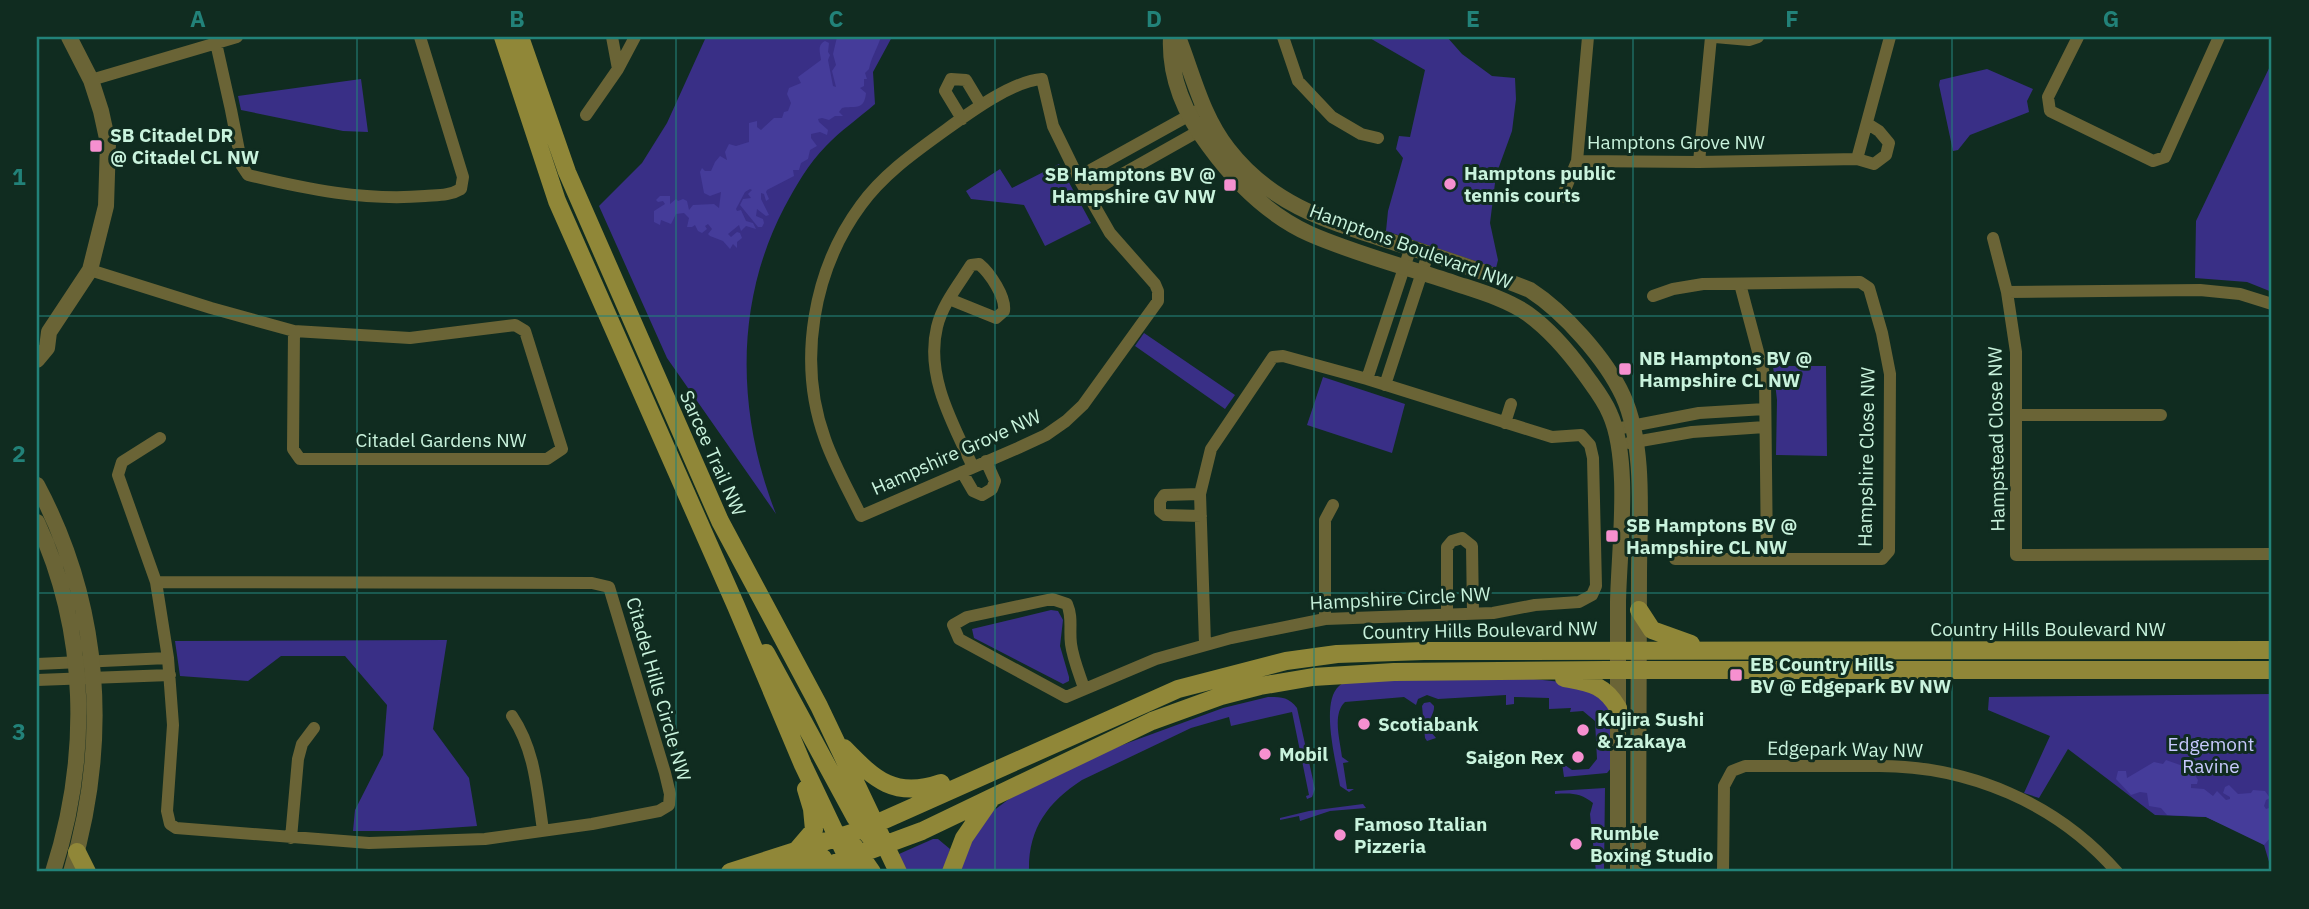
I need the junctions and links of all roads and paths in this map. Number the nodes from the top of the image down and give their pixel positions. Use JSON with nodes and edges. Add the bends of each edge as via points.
{"nodes":[{"id":1,"x":69,"y":37,"type":"edge"},
{"id":2,"x":237,"y":37,"type":"edge"},
{"id":3,"x":420,"y":37,"type":"edge"},
{"id":4,"x":503,"y":37,"type":"edge"},
{"id":5,"x":520,"y":37,"type":"edge"},
{"id":6,"x":612,"y":37,"type":"edge"},
{"id":7,"x":635,"y":37,"type":"edge"},
{"id":8,"x":1171,"y":37,"type":"edge"},
{"id":9,"x":1178,"y":37,"type":"edge"},
{"id":10,"x":1283,"y":37,"type":"edge"},
{"id":11,"x":1588,"y":37,"type":"edge"},
{"id":12,"x":1713,"y":37,"type":"edge"},
{"id":13,"x":1758,"y":37,"type":"edge"},
{"id":14,"x":1889,"y":37,"type":"edge"},
{"id":15,"x":2078,"y":37,"type":"edge"},
{"id":16,"x":2220,"y":37,"type":"edge"},
{"id":17,"x":216,"y":43,"type":"junction"},
{"id":18,"x":618,"y":69,"type":"junction"},
{"id":19,"x":91,"y":80,"type":"junction"},
{"id":20,"x":981,"y":105,"type":"junction"},
{"id":21,"x":1196,"y":112,"type":"junction"},
{"id":22,"x":586,"y":114,"type":"dead end"},
{"id":23,"x":962,"y":119,"type":"junction"},
{"id":24,"x":1868,"y":124,"type":"junction"},
{"id":25,"x":1205,"y":128,"type":"junction"},
{"id":26,"x":1378,"y":138,"type":"dead end"},
{"id":27,"x":1857,"y":159,"type":"junction"},
{"id":28,"x":1577,"y":160,"type":"junction"},
{"id":29,"x":1699,"y":162,"type":"junction"},
{"id":30,"x":1078,"y":177,"type":"junction"},
{"id":31,"x":1087,"y":194,"type":"junction"},
{"id":32,"x":1562,"y":197,"type":"dead end"},
{"id":33,"x":1993,"y":239,"type":"dead end"},
{"id":34,"x":1411,"y":247,"type":"junction"},
{"id":35,"x":1428,"y":254,"type":"junction"},
{"id":36,"x":1404,"y":266,"type":"junction"},
{"id":37,"x":90,"y":270,"type":"junction"},
{"id":38,"x":1421,"y":272,"type":"junction"},
{"id":39,"x":1740,"y":284,"type":"junction"},
{"id":40,"x":2007,"y":292,"type":"junction"},
{"id":41,"x":1653,"y":296,"type":"dead end"},
{"id":42,"x":949,"y":299,"type":"junction"},
{"id":43,"x":2272,"y":304,"type":"edge"},
{"id":44,"x":294,"y":331,"type":"junction"},
{"id":45,"x":43,"y":336,"type":"edge"},
{"id":46,"x":37,"y":360,"type":"edge"},
{"id":47,"x":1367,"y":379,"type":"junction"},
{"id":48,"x":1385,"y":385,"type":"junction"},
{"id":49,"x":1511,"y":404,"type":"dead end"},
{"id":50,"x":1765,"y":409,"type":"junction"},
{"id":51,"x":2018,"y":415,"type":"junction"},
{"id":52,"x":2161,"y":415,"type":"dead end"},
{"id":53,"x":1505,"y":423,"type":"junction"},
{"id":54,"x":1765,"y":427,"type":"junction"},
{"id":55,"x":1625,"y":435,"type":"junction"},
{"id":56,"x":160,"y":438,"type":"dead end"},
{"id":57,"x":986,"y":461,"type":"junction"},
{"id":58,"x":967,"y":469,"type":"junction"},
{"id":59,"x":37,"y":485,"type":"edge"},
{"id":60,"x":1200,"y":494,"type":"junction"},
{"id":61,"x":1334,"y":505,"type":"dead end"},
{"id":62,"x":1200,"y":516,"type":"junction"},
{"id":63,"x":37,"y":522,"type":"edge"},
{"id":64,"x":2272,"y":554,"type":"edge"},
{"id":65,"x":1675,"y":559,"type":"dead end"},
{"id":66,"x":1767,"y":559,"type":"junction"},
{"id":67,"x":156,"y":582,"type":"junction"},
{"id":68,"x":736,"y":606,"type":"junction"},
{"id":69,"x":1639,"y":610,"type":"junction"},
{"id":70,"x":1473,"y":613,"type":"junction"},
{"id":71,"x":1447,"y":616,"type":"junction"},
{"id":72,"x":1325,"y":619,"type":"junction"},
{"id":73,"x":1205,"y":644,"type":"junction"},
{"id":74,"x":1712,"y":649,"type":"junction"},
{"id":75,"x":1618,"y":650,"type":"junction"},
{"id":76,"x":1639,"y":650,"type":"junction"},
{"id":77,"x":2272,"y":650,"type":"edge"},
{"id":78,"x":168,"y":658,"type":"junction"},
{"id":79,"x":37,"y":664,"type":"edge"},
{"id":80,"x":85,"y":670,"type":"junction"},
{"id":81,"x":1618,"y":670,"type":"junction"},
{"id":82,"x":1638,"y":670,"type":"junction"},
{"id":83,"x":2272,"y":670,"type":"edge"},
{"id":84,"x":1512,"y":671,"type":"junction"},
{"id":85,"x":170,"y":675,"type":"junction"},
{"id":86,"x":37,"y":680,"type":"edge"},
{"id":87,"x":1084,"y":688,"type":"junction"},
{"id":88,"x":1139,"y":705,"type":"junction"},
{"id":89,"x":1618,"y":708,"type":"junction"},
{"id":90,"x":512,"y":716,"type":"dead end"},
{"id":91,"x":314,"y":728,"type":"dead end"},
{"id":92,"x":833,"y":737,"type":"junction"},
{"id":93,"x":1011,"y":762,"type":"junction"},
{"id":94,"x":803,"y":765,"type":"junction"},
{"id":95,"x":991,"y":799,"type":"junction"},
{"id":96,"x":544,"y":830,"type":"junction"},
{"id":97,"x":290,"y":838,"type":"junction"},
{"id":98,"x":861,"y":844,"type":"edge"},
{"id":99,"x":796,"y":851,"type":"junction"},
{"id":100,"x":77,"y":852,"type":"junction"},
{"id":101,"x":53,"y":872,"type":"edge"},
{"id":102,"x":71,"y":872,"type":"edge"},
{"id":103,"x":87,"y":872,"type":"edge"},
{"id":104,"x":730,"y":872,"type":"edge"},
{"id":105,"x":778,"y":872,"type":"edge"},
{"id":106,"x":811,"y":872,"type":"edge"},
{"id":107,"x":872,"y":872,"type":"edge"},
{"id":108,"x":898,"y":872,"type":"edge"},
{"id":109,"x":951,"y":872,"type":"edge"},
{"id":110,"x":1618,"y":872,"type":"edge"},
{"id":111,"x":1638,"y":872,"type":"edge"},
{"id":112,"x":1723,"y":872,"type":"edge"},
{"id":113,"x":2116,"y":872,"type":"edge"}],
"edges":[{"from":1,"to":19,"type":"street"},
{"from":2,"to":17,"type":"street"},
{"from":3,"to":17,"type":"street","via":[[463,177],[461,189],[452,194],[402,198],[320,192],[248,175],[242,166]]},
{"from":4,"to":68,"type":"main road","name":"Sarcee Trail NW","via":[[557,201]]},
{"from":5,"to":92,"type":"main road","name":"Sarcee Trail NW","via":[[593,236],[720,521]]},
{"from":6,"to":18,"type":"street"},
{"from":7,"to":18,"type":"street"},
{"from":8,"to":21,"type":"street","name":"Hamptons Boulevard NW","via":[[1177,87]]},
{"from":9,"to":21,"type":"street","name":"Hamptons Boulevard NW"},
{"from":10,"to":26,"type":"street","via":[[1298,81],[1332,117]]},
{"from":11,"to":28,"type":"street","name":"Hamptons Grove NW"},
{"from":12,"to":13,"type":"street"},
{"from":12,"to":29,"type":"street"},
{"from":14,"to":24,"type":"street"},
{"from":15,"to":16,"type":"street","via":[[2048,97],[2050,111],[2153,161],[2165,157]]},
{"from":17,"to":19,"type":"street"},
{"from":18,"to":22,"type":"street"},
{"from":19,"to":37,"type":"street","via":[[108,143],[108,176],[106,206]]},
{"from":20,"to":23,"type":"street","name":"Hampshire Grove NW"},
{"from":20,"to":23,"type":"street","via":[[966,80],[951,79],[945,91]]},
{"from":20,"to":30,"type":"street","name":"Hampshire Grove NW","via":[[1030,80],[1042,79],[1053,126]]},
{"from":21,"to":25,"type":"street","name":"Hamptons Boulevard NW"},
{"from":21,"to":30,"type":"street"},
{"from":23,"to":58,"type":"street","name":"Hampshire Grove NW","via":[[884,178],[840,237],[814,318],[811,366],[824,438],[861,516]]},
{"from":24,"to":27,"type":"street"},
{"from":24,"to":27,"type":"street","name":"Hamptons Grove NW","via":[[1889,143],[1886,155],[1874,164]]},
{"from":25,"to":31,"type":"street"},
{"from":25,"to":34,"type":"street","name":"Hamptons Boulevard NW","via":[[1256,180],[1300,209]]},
{"from":25,"to":36,"type":"street","name":"Hamptons Boulevard NW","via":[[1247,191],[1271,211],[1309,233]]},
{"from":27,"to":29,"type":"street","name":"Hamptons Grove NW"},
{"from":28,"to":29,"type":"street","name":"Hamptons Grove NW"},
{"from":28,"to":32,"type":"street"},
{"from":30,"to":31,"type":"street","name":"Hampshire Grove NW"},
{"from":31,"to":57,"type":"street","name":"Hampshire Grove NW","via":[[1110,233],[1154,284],[1158,301],[1083,405],[1046,435]]},
{"from":33,"to":40,"type":"street","name":"Hampstead Close NW"},
{"from":34,"to":35,"type":"street","name":"Hamptons Boulevard NW"},
{"from":34,"to":36,"type":"street"},
{"from":35,"to":38,"type":"street"},
{"from":35,"to":55,"type":"street","name":"Hamptons Boulevard NW","via":[[1521,286],[1570,322],[1624,397]]},
{"from":36,"to":38,"type":"street","name":"Hamptons Boulevard NW"},
{"from":36,"to":47,"type":"street"},
{"from":37,"to":44,"type":"street","name":"Citadel Gardens NW"},
{"from":37,"to":45,"type":"street"},
{"from":38,"to":48,"type":"street"},
{"from":38,"to":55,"type":"street","name":"Hamptons Boulevard NW","via":[[1527,313],[1576,362]]},
{"from":39,"to":41,"type":"street","name":"Hampshire Close NW","via":[[1703,284]]},
{"from":39,"to":50,"type":"street","via":[[1765,379]]},
{"from":39,"to":66,"type":"street","name":"Hampshire Close NW","via":[[1860,282],[1869,288],[1890,374],[1889,551],[1882,559]]},
{"from":40,"to":43,"type":"street","via":[[2200,290],[2240,294]]},
{"from":40,"to":51,"type":"street","name":"Hampstead Close NW","via":[[2016,352]]},
{"from":42,"to":42,"type":"street","via":[[996,318],[1004,311],[1005,303],[979,264],[971,265]]},
{"from":42,"to":58,"type":"street","via":[[937,326],[935,352],[939,387]]},
{"from":44,"to":44,"type":"street","name":"Citadel Gardens NW","via":[[410,338],[516,325],[525,331],[562,449],[547,459],[300,459],[293,449]]},
{"from":45,"to":46,"type":"street","via":[[47,348]]},
{"from":47,"to":48,"type":"street","name":"Hampshire Circle NW"},
{"from":47,"to":60,"type":"street","name":"Hampshire Circle NW","via":[[1273,357],[1211,449]]},
{"from":48,"to":53,"type":"street","name":"Hampshire Circle NW"},
{"from":49,"to":53,"type":"street"},
{"from":50,"to":54,"type":"street"},
{"from":50,"to":55,"type":"street","via":[[1699,413]]},
{"from":51,"to":52,"type":"street"},
{"from":51,"to":64,"type":"street","name":"Hampstead Close NW","via":[[2016,555]]},
{"from":53,"to":70,"type":"street","name":"Hampshire Circle NW","via":[[1552,437],[1581,435],[1590,445],[1596,586],[1592,595],[1580,602]]},
{"from":54,"to":55,"type":"street"},
{"from":54,"to":66,"type":"street"},
{"from":55,"to":69,"type":"street","name":"Hamptons Boulevard NW","via":[[1640,511]]},
{"from":55,"to":75,"type":"street","name":"Hamptons Boulevard NW"},
{"from":56,"to":67,"type":"street","via":[[122,461],[118,475]]},
{"from":57,"to":58,"type":"street","name":"Hampshire Grove NW"},
{"from":57,"to":58,"type":"street","via":[[995,481],[982,495],[973,491]]},
{"from":59,"to":80,"type":"street","via":[[74,577]]},
{"from":60,"to":62,"type":"street","name":"Hampshire Circle NW"},
{"from":60,"to":62,"type":"street","via":[[1164,495],[1160,501],[1164,515]]},
{"from":61,"to":72,"type":"street","via":[[1325,520]]},
{"from":62,"to":73,"type":"street","name":"Hampshire Circle NW"},
{"from":63,"to":80,"type":"street","via":[[61,580]]},
{"from":65,"to":66,"type":"street","name":"Hampshire Close NW"},
{"from":67,"to":78,"type":"street","name":"Citadel Hills Circle NW"},
{"from":67,"to":96,"type":"street","name":"Citadel Hills Circle NW","via":[[592,583],[609,587],[665,773],[669,805],[659,811]]},
{"from":68,"to":94,"type":"main road","name":"Sarcee Trail NW"},
{"from":68,"to":98,"type":"main road","via":[[756,632],[855,817]]},
{"from":69,"to":74,"type":"main road","via":[[1651,630]]},
{"from":69,"to":76,"type":"street","name":"Hamptons Boulevard NW"},
{"from":70,"to":71,"type":"street","name":"Hampshire Circle NW"},
{"from":70,"to":71,"type":"street","via":[[1472,546],[1457,538],[1447,547]]},
{"from":71,"to":72,"type":"street","name":"Hampshire Circle NW"},
{"from":72,"to":73,"type":"street","name":"Hampshire Circle NW"},
{"from":73,"to":87,"type":"street"},
{"from":74,"to":76,"type":"main road","name":"Country Hills Boulevard NW"},
{"from":74,"to":77,"type":"main road","name":"Country Hills Boulevard NW"},
{"from":75,"to":76,"type":"main road","name":"Country Hills Boulevard NW"},
{"from":75,"to":81,"type":"street","name":"Hamptons Boulevard NW"},
{"from":75,"to":88,"type":"main road","name":"Country Hills Boulevard NW","via":[[1337,654],[1205,680]]},
{"from":76,"to":82,"type":"street","name":"Hamptons Boulevard NW"},
{"from":78,"to":80,"type":"street"},
{"from":78,"to":85,"type":"street","name":"Citadel Hills Circle NW"},
{"from":79,"to":80,"type":"street"},
{"from":80,"to":85,"type":"street"},
{"from":80,"to":86,"type":"street"},
{"from":80,"to":100,"type":"street","via":[[95,735]]},
{"from":80,"to":101,"type":"street","via":[[70,810]]},
{"from":81,"to":82,"type":"main road","name":"Country Hills Boulevard NW"},
{"from":81,"to":84,"type":"main road","name":"Country Hills Boulevard NW"},
{"from":81,"to":89,"type":"street","name":"Hamptons Boulevard NW"},
{"from":82,"to":83,"type":"main road","name":"Country Hills Boulevard NW"},
{"from":82,"to":111,"type":"street","name":"Hamptons Boulevard NW"},
{"from":84,"to":89,"type":"main road","via":[[1598,686]]},
{"from":84,"to":95,"type":"main road","name":"Country Hills Boulevard NW","via":[[1346,674],[1260,686],[1152,721]]},
{"from":85,"to":97,"type":"street","name":"Citadel Hills Circle NW","via":[[170,824],[187,830]]},
{"from":87,"to":87,"type":"street","via":[[1074,660],[1072,615],[1067,604],[1052,599],[967,617],[953,625],[959,639],[1066,697]]},
{"from":88,"to":93,"type":"main road","name":"Country Hills Boulevard NW"},
{"from":88,"to":98,"type":"main road","via":[[1111,725]]},
{"from":89,"to":110,"type":"street","name":"Hamptons Boulevard NW"},
{"from":90,"to":96,"type":"street","via":[[524,734],[534,768]]},
{"from":91,"to":97,"type":"street","via":[[298,759]]},
{"from":92,"to":93,"type":"main road","via":[[872,774],[896,788],[910,790]]},
{"from":92,"to":98,"type":"main road","name":"Sarcee Trail NW"},
{"from":93,"to":98,"type":"main road","name":"Country Hills Boulevard NW"},
{"from":94,"to":98,"type":"main road","name":"Sarcee Trail NW"},
{"from":94,"to":99,"type":"main road","via":[[814,830]]},
{"from":95,"to":98,"type":"main road","name":"Country Hills Boulevard NW"},
{"from":95,"to":109,"type":"main road","via":[[964,838]]},
{"from":96,"to":97,"type":"street","name":"Citadel Hills Circle NW","via":[[425,842]]},
{"from":98,"to":99,"type":"main road","name":"Country Hills Boulevard NW"},
{"from":98,"to":105,"type":"main road"},
{"from":98,"to":106,"type":"main road","name":"Country Hills Boulevard NW"},
{"from":98,"to":107,"type":"main road"},
{"from":98,"to":108,"type":"main road","name":"Sarcee Trail NW"},
{"from":99,"to":104,"type":"main road","name":"Country Hills Boulevard NW"},
{"from":100,"to":102,"type":"street"},
{"from":100,"to":103,"type":"main road"},
{"from":112,"to":113,"type":"street","name":"Edgepark Way NW","via":[[1724,786],[1732,771],[1745,766],[1901,766],[1952,773],[2014,795],[2073,831]]}]}
